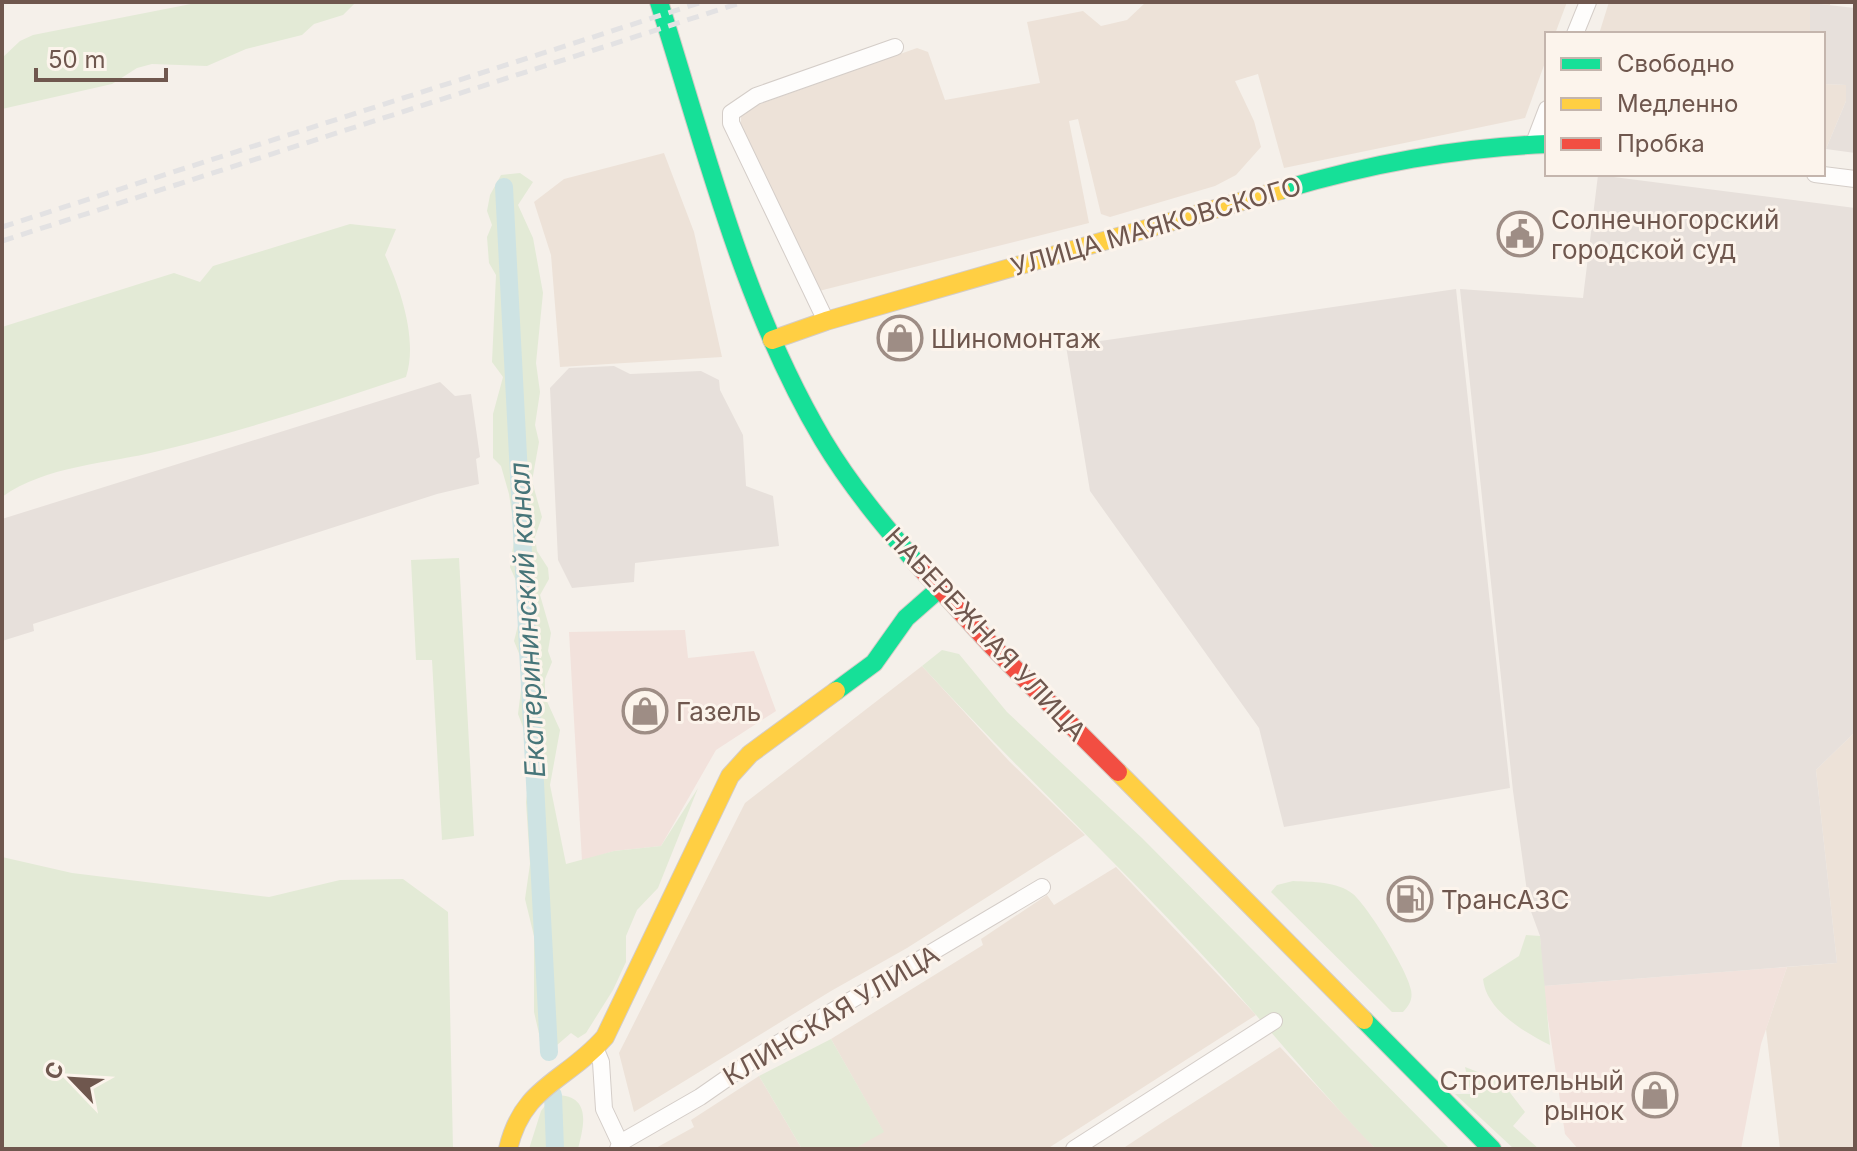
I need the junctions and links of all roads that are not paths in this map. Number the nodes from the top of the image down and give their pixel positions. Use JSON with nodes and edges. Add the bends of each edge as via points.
{"nodes":[{"id":1,"x":659,"y":2,"type":"edge"},
{"id":2,"x":1588,"y":2,"type":"edge"},
{"id":3,"x":1576,"y":32,"type":"edge"},
{"id":4,"x":895,"y":47,"type":"dead end"},
{"id":5,"x":1545,"y":120,"type":"edge"},
{"id":6,"x":1541,"y":143,"type":"edge"},
{"id":7,"x":1825,"y":175,"type":"edge"},
{"id":8,"x":1855,"y":179,"type":"edge"},
{"id":9,"x":826,"y":321,"type":"junction"},
{"id":10,"x":772,"y":340,"type":"junction"},
{"id":11,"x":939,"y":589,"type":"junction"},
{"id":12,"x":1042,"y":887,"type":"dead end"},
{"id":13,"x":1274,"y":1021,"type":"dead end"},
{"id":14,"x":596,"y":1050,"type":"junction"},
{"id":15,"x":619,"y":1146,"type":"edge"},
{"id":16,"x":508,"y":1149,"type":"edge"},
{"id":17,"x":1074,"y":1149,"type":"edge"},
{"id":18,"x":1492,"y":1149,"type":"edge"}],
"edges":[{"from":1,"to":10,"type":"street","name":"НАБЕРЕЖНАЯ УЛИЦА","via":[[751,290]]},
{"from":2,"to":3,"type":"street"},
{"from":4,"to":9,"type":"street","via":[[756,96],[731,113],[731,123]]},
{"from":5,"to":6,"type":"street"},
{"from":6,"to":9,"type":"street","name":"УЛИЦА МАЯКОВСКОГО","via":[[1473,147],[1343,172]]},
{"from":7,"to":8,"type":"street"},
{"from":9,"to":10,"type":"street","name":"УЛИЦА МАЯКОВСКОГО"},
{"from":10,"to":11,"type":"street","name":"НАБЕРЕЖНАЯ УЛИЦА","via":[[799,397],[849,479]]},
{"from":11,"to":14,"type":"street","via":[[906,618],[874,663],[750,754],[730,776],[626,999]]},
{"from":11,"to":18,"type":"street","name":"НАБЕРЕЖНАЯ УЛИЦА"},
{"from":12,"to":15,"type":"street","name":"КЛИНСКАЯ УЛИЦА","via":[[772,1047]]},
{"from":13,"to":17,"type":"street"},
{"from":14,"to":15,"type":"street","via":[[604,1109]]},
{"from":14,"to":16,"type":"street","via":[[522,1106]]}]}
